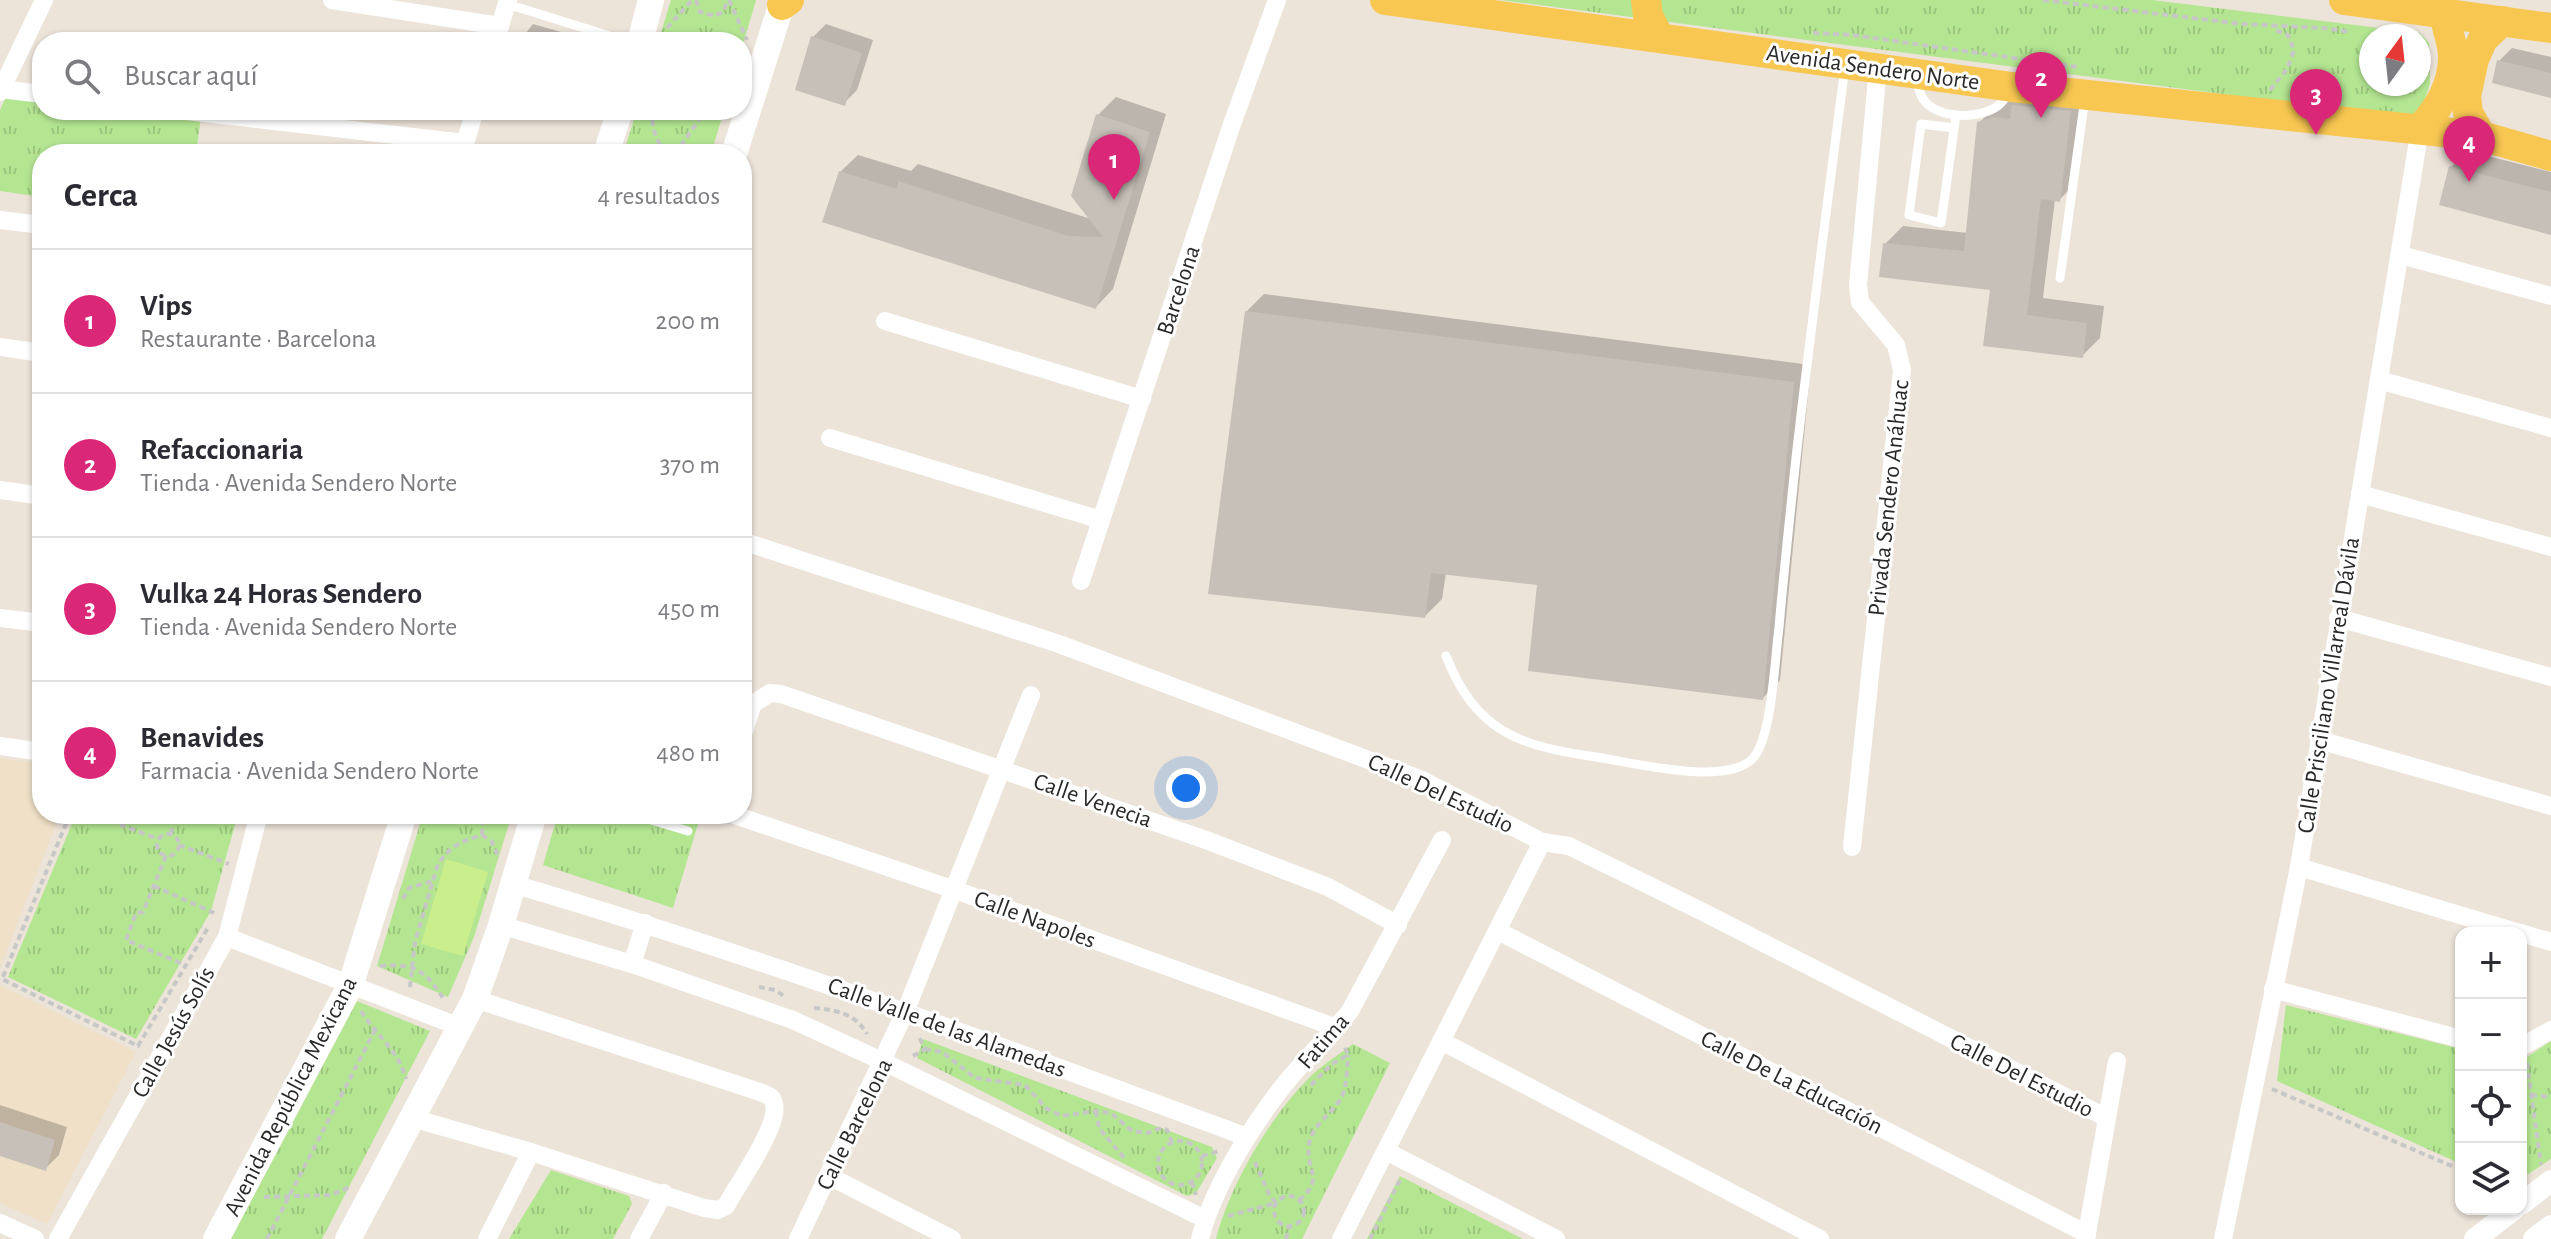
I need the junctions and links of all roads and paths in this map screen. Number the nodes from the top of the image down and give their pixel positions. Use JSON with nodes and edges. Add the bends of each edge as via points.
{"nodes":[{"id":1,"x":44,"y":0,"type":"edge"},
{"id":2,"x":332,"y":0,"type":"edge"},
{"id":3,"x":651,"y":0,"type":"edge"},
{"id":4,"x":694,"y":0,"type":"edge"},
{"id":5,"x":728,"y":0,"type":"edge"},
{"id":6,"x":1277,"y":0,"type":"edge"},
{"id":7,"x":1385,"y":0,"type":"edge"},
{"id":8,"x":1646,"y":0,"type":"edge"},
{"id":9,"x":2043,"y":0,"type":"edge"},
{"id":10,"x":2344,"y":0,"type":"edge"},
{"id":11,"x":783,"y":1,"type":"edge"},
{"id":12,"x":508,"y":2,"type":"edge"},
{"id":13,"x":2386,"y":3,"type":"edge"},
{"id":14,"x":2445,"y":7,"type":"edge"},
{"id":15,"x":2502,"y":21,"type":"junction"},
{"id":16,"x":2267,"y":27,"type":"junction"},
{"id":17,"x":2551,"y":28,"type":"edge"},
{"id":18,"x":488,"y":32,"type":"edge"},
{"id":19,"x":499,"y":32,"type":"edge"},
{"id":20,"x":599,"y":32,"type":"edge"},
{"id":21,"x":643,"y":32,"type":"edge"},
{"id":22,"x":665,"y":32,"type":"dead end"},
{"id":23,"x":744,"y":32,"type":"edge"},
{"id":24,"x":1808,"y":32,"type":"dead end"},
{"id":25,"x":2351,"y":32,"type":"dead end"},
{"id":26,"x":1659,"y":37,"type":"junction"},
{"id":27,"x":1845,"y":64,"type":"junction"},
{"id":28,"x":1878,"y":68,"type":"junction"},
{"id":29,"x":1912,"y":72,"type":"junction"},
{"id":30,"x":2088,"y":82,"type":"junction"},
{"id":31,"x":2012,"y":87,"type":"junction"},
{"id":32,"x":1,"y":91,"type":"edge"},
{"id":33,"x":32,"y":93,"type":"edge"},
{"id":34,"x":2280,"y":93,"type":"dead end"},
{"id":35,"x":752,"y":98,"type":"edge"},
{"id":36,"x":1956,"y":115,"type":"junction"},
{"id":37,"x":251,"y":120,"type":"edge"},
{"id":38,"x":472,"y":120,"type":"edge"},
{"id":39,"x":617,"y":120,"type":"edge"},
{"id":40,"x":651,"y":120,"type":"edge"},
{"id":41,"x":699,"y":120,"type":"edge"},
{"id":42,"x":745,"y":120,"type":"edge"},
{"id":43,"x":1954,"y":128,"type":"junction"},
{"id":44,"x":2420,"y":129,"type":"junction"},
{"id":45,"x":2481,"y":136,"type":"junction"},
{"id":46,"x":427,"y":144,"type":"edge"},
{"id":47,"x":465,"y":144,"type":"edge"},
{"id":48,"x":609,"y":144,"type":"edge"},
{"id":49,"x":659,"y":144,"type":"edge"},
{"id":50,"x":682,"y":144,"type":"edge"},
{"id":51,"x":737,"y":144,"type":"edge"},
{"id":52,"x":2551,"y":156,"type":"edge"},
{"id":53,"x":0,"y":220,"type":"edge"},
{"id":54,"x":32,"y":224,"type":"edge"},
{"id":55,"x":2401,"y":255,"type":"junction"},
{"id":56,"x":2060,"y":278,"type":"dead end"},
{"id":57,"x":2551,"y":296,"type":"edge"},
{"id":58,"x":885,"y":321,"type":"dead end"},
{"id":59,"x":0,"y":347,"type":"edge"},
{"id":60,"x":32,"y":352,"type":"edge"},
{"id":61,"x":2379,"y":380,"type":"junction"},
{"id":62,"x":1142,"y":399,"type":"junction"},
{"id":63,"x":2551,"y":428,"type":"edge"},
{"id":64,"x":830,"y":438,"type":"dead end"},
{"id":65,"x":0,"y":490,"type":"edge"},
{"id":66,"x":2360,"y":494,"type":"junction"},
{"id":67,"x":32,"y":495,"type":"edge"},
{"id":68,"x":1101,"y":520,"type":"junction"},
{"id":69,"x":752,"y":544,"type":"edge"},
{"id":70,"x":2551,"y":547,"type":"edge"},
{"id":71,"x":1081,"y":581,"type":"dead end"},
{"id":72,"x":0,"y":618,"type":"edge"},
{"id":73,"x":2338,"y":618,"type":"junction"},
{"id":74,"x":32,"y":622,"type":"edge"},
{"id":75,"x":1446,"y":656,"type":"dead end"},
{"id":76,"x":2551,"y":677,"type":"edge"},
{"id":77,"x":1031,"y":695,"type":"dead end"},
{"id":78,"x":752,"y":707,"type":"edge"},
{"id":79,"x":2319,"y":740,"type":"junction"},
{"id":80,"x":0,"y":746,"type":"edge"},
{"id":81,"x":32,"y":751,"type":"edge"},
{"id":82,"x":1003,"y":768,"type":"junction"},
{"id":83,"x":2551,"y":806,"type":"edge"},
{"id":84,"x":752,"y":821,"type":"edge"},
{"id":85,"x":66,"y":824,"type":"edge"},
{"id":86,"x":118,"y":824,"type":"edge"},
{"id":87,"x":173,"y":824,"type":"edge"},
{"id":88,"x":256,"y":824,"type":"edge"},
{"id":89,"x":401,"y":824,"type":"edge"},
{"id":90,"x":483,"y":824,"type":"edge"},
{"id":91,"x":531,"y":824,"type":"edge"},
{"id":92,"x":665,"y":824,"type":"edge"},
{"id":93,"x":688,"y":831,"type":"dead end"},
{"id":94,"x":171,"y":834,"type":"junction"},
{"id":95,"x":482,"y":835,"type":"junction"},
{"id":96,"x":158,"y":839,"type":"junction"},
{"id":97,"x":1442,"y":840,"type":"dead end"},
{"id":98,"x":1542,"y":842,"type":"junction"},
{"id":99,"x":179,"y":845,"type":"junction"},
{"id":100,"x":1852,"y":847,"type":"dead end"},
{"id":101,"x":234,"y":851,"type":"dead end"},
{"id":102,"x":505,"y":852,"type":"dead end"},
{"id":103,"x":166,"y":856,"type":"junction"},
{"id":104,"x":230,"y":864,"type":"junction"},
{"id":105,"x":2299,"y":867,"type":"junction"},
{"id":106,"x":227,"y":876,"type":"dead end"},
{"id":107,"x":433,"y":881,"type":"junction"},
{"id":108,"x":513,"y":884,"type":"junction"},
{"id":109,"x":154,"y":886,"type":"junction"},
{"id":110,"x":955,"y":890,"type":"junction"},
{"id":111,"x":220,"y":902,"type":"dead end"},
{"id":112,"x":400,"y":906,"type":"dead end"},
{"id":113,"x":217,"y":914,"type":"junction"},
{"id":114,"x":645,"y":923,"type":"junction"},
{"id":115,"x":501,"y":925,"type":"junction"},
{"id":116,"x":1398,"y":925,"type":"junction"},
{"id":117,"x":2500,"y":927,"type":"edge"},
{"id":118,"x":1498,"y":931,"type":"junction"},
{"id":119,"x":2527,"y":935,"type":"edge"},
{"id":120,"x":227,"y":937,"type":"junction"},
{"id":121,"x":2551,"y":942,"type":"edge"},
{"id":122,"x":632,"y":964,"type":"junction"},
{"id":123,"x":186,"y":966,"type":"junction"},
{"id":124,"x":373,"y":967,"type":"dead end"},
{"id":125,"x":414,"y":969,"type":"junction"},
{"id":126,"x":398,"y":982,"type":"dead end"},
{"id":127,"x":351,"y":984,"type":"junction"},
{"id":128,"x":410,"y":987,"type":"junction"},
{"id":129,"x":2273,"y":989,"type":"junction"},
{"id":130,"x":422,"y":991,"type":"dead end"},
{"id":131,"x":434,"y":996,"type":"dead end"},
{"id":132,"x":464,"y":997,"type":"junction"},
{"id":133,"x":445,"y":1001,"type":"junction"},
{"id":134,"x":361,"y":1010,"type":"dead end"},
{"id":135,"x":906,"y":1010,"type":"junction"},
{"id":136,"x":460,"y":1027,"type":"junction"},
{"id":137,"x":1337,"y":1028,"type":"junction"},
{"id":138,"x":375,"y":1030,"type":"junction"},
{"id":139,"x":2551,"y":1030,"type":"edge"},
{"id":140,"x":2455,"y":1037,"type":"edge"},
{"id":141,"x":1441,"y":1041,"type":"junction"},
{"id":142,"x":914,"y":1042,"type":"dead end"},
{"id":143,"x":2527,"y":1047,"type":"edge"},
{"id":144,"x":925,"y":1049,"type":"junction"},
{"id":145,"x":910,"y":1050,"type":"dead end"},
{"id":146,"x":1348,"y":1055,"type":"junction"},
{"id":147,"x":2117,"y":1061,"type":"dead end"},
{"id":148,"x":884,"y":1062,"type":"junction"},
{"id":149,"x":415,"y":1071,"type":"dead end"},
{"id":150,"x":2527,"y":1071,"type":"edge"},
{"id":151,"x":1310,"y":1085,"type":"dead end"},
{"id":152,"x":2268,"y":1088,"type":"dead end"},
{"id":153,"x":2531,"y":1095,"type":"junction"},
{"id":154,"x":2551,"y":1097,"type":"edge"},
{"id":155,"x":1096,"y":1111,"type":"junction"},
{"id":156,"x":412,"y":1118,"type":"junction"},
{"id":157,"x":2107,"y":1118,"type":"junction"},
{"id":158,"x":1214,"y":1139,"type":"dead end"},
{"id":159,"x":1172,"y":1142,"type":"junction"},
{"id":160,"x":1386,"y":1151,"type":"junction"},
{"id":161,"x":531,"y":1152,"type":"junction"},
{"id":162,"x":1245,"y":1155,"type":"junction"},
{"id":163,"x":1132,"y":1164,"type":"dead end"},
{"id":164,"x":2455,"y":1167,"type":"edge"},
{"id":165,"x":1160,"y":1172,"type":"junction"},
{"id":166,"x":1151,"y":1174,"type":"dead end"},
{"id":167,"x":829,"y":1176,"type":"junction"},
{"id":168,"x":2549,"y":1179,"type":"edge"},
{"id":169,"x":1413,"y":1187,"type":"dead end"},
{"id":170,"x":351,"y":1193,"type":"dead end"},
{"id":171,"x":664,"y":1193,"type":"junction"},
{"id":172,"x":290,"y":1195,"type":"junction"},
{"id":173,"x":256,"y":1199,"type":"dead end"},
{"id":174,"x":2527,"y":1199,"type":"edge"},
{"id":175,"x":1299,"y":1200,"type":"junction"},
{"id":176,"x":1276,"y":1203,"type":"junction"},
{"id":177,"x":1230,"y":1206,"type":"dead end"},
{"id":178,"x":1209,"y":1208,"type":"junction"},
{"id":179,"x":2506,"y":1215,"type":"edge"},
{"id":180,"x":0,"y":1223,"type":"edge"},
{"id":181,"x":1289,"y":1225,"type":"junction"},
{"id":182,"x":2551,"y":1226,"type":"edge"},
{"id":183,"x":2086,"y":1236,"type":"edge"},
{"id":184,"x":35,"y":1239,"type":"edge"},
{"id":185,"x":58,"y":1239,"type":"edge"},
{"id":186,"x":216,"y":1239,"type":"edge"},
{"id":187,"x":267,"y":1239,"type":"edge"},
{"id":188,"x":348,"y":1239,"type":"edge"},
{"id":189,"x":487,"y":1239,"type":"edge"},
{"id":190,"x":639,"y":1239,"type":"edge"},
{"id":191,"x":798,"y":1239,"type":"edge"},
{"id":192,"x":952,"y":1239,"type":"edge"},
{"id":193,"x":1200,"y":1239,"type":"edge"},
{"id":194,"x":1286,"y":1239,"type":"edge"},
{"id":195,"x":1341,"y":1239,"type":"edge"},
{"id":196,"x":1370,"y":1239,"type":"edge"},
{"id":197,"x":1556,"y":1239,"type":"edge"},
{"id":198,"x":1820,"y":1239,"type":"edge"},
{"id":199,"x":2223,"y":1239,"type":"edge"},
{"id":200,"x":2475,"y":1239,"type":"edge"},
{"id":201,"x":2534,"y":1239,"type":"edge"}],
"edges":[{"from":1,"to":32,"type":"street"},
{"from":2,"to":18,"type":"street"},
{"from":3,"to":21,"type":"main road"},
{"from":4,"to":5,"type":"path","via":[[700,12],[710,16],[724,11]]},
{"from":4,"to":22,"type":"path"},
{"from":5,"to":23,"type":"path"},
{"from":6,"to":62,"type":"street","name":"Barcelona"},
{"from":7,"to":26,"type":"main road","name":"Avenida Sendero Norte"},
{"from":8,"to":26,"type":"main road"},
{"from":9,"to":16,"type":"path"},
{"from":10,"to":13,"type":"main road"},
{"from":11,"to":35,"type":"main road"},
{"from":12,"to":19,"type":"street"},
{"from":12,"to":20,"type":"lane"},
{"from":13,"to":14,"type":"main road"},
{"from":14,"to":15,"type":"main road"},
{"from":14,"to":44,"type":"main road","via":[[2453,55],[2447,91]]},
{"from":15,"to":17,"type":"main road"},
{"from":15,"to":45,"type":"main road","via":[[2483,39],[2466,96],[2468,113]]},
{"from":16,"to":25,"type":"path"},
{"from":16,"to":34,"type":"path","via":[[2288,35],[2294,50],[2287,69],[2268,92]]},
{"from":24,"to":30,"type":"path","via":[[1852,35]]},
{"from":26,"to":27,"type":"main road","name":"Avenida Sendero Norte"},
{"from":27,"to":28,"type":"main road","name":"Avenida Sendero Norte"},
{"from":27,"to":75,"type":"lane","via":[[1774,675],[1765,732],[1754,757],[1741,767],[1691,772],[1559,752],[1527,742],[1478,712]]},
{"from":28,"to":29,"type":"main road","name":"Avenida Sendero Norte"},
{"from":28,"to":100,"type":"street","name":"Privada Sendero Anáhuac","via":[[1858,285],[1860,302],[1896,345],[1902,370]]},
{"from":29,"to":31,"type":"main road","name":"Avenida Sendero Norte"},
{"from":29,"to":36,"type":"lane","via":[[1924,101]]},
{"from":30,"to":31,"type":"main road","name":"Avenida Sendero Norte"},
{"from":30,"to":44,"type":"main road","name":"Avenida Sendero Norte"},
{"from":30,"to":56,"type":"lane"},
{"from":31,"to":36,"type":"lane","via":[[1989,110]]},
{"from":32,"to":33,"type":"street"},
{"from":36,"to":43,"type":"lane"},
{"from":37,"to":46,"type":"street"},
{"from":38,"to":47,"type":"street"},
{"from":39,"to":48,"type":"main road"},
{"from":40,"to":49,"type":"path"},
{"from":41,"to":50,"type":"path"},
{"from":42,"to":51,"type":"main road"},
{"from":43,"to":43,"type":"lane","via":[[1941,223],[1909,215],[1921,124]]},
{"from":44,"to":45,"type":"main road","name":"Avenida Sendero Norte"},
{"from":44,"to":55,"type":"street","name":"Calle Prisciliano Villarreal Dávila"},
{"from":45,"to":52,"type":"main road","name":"Avenida Sendero Norte"},
{"from":53,"to":54,"type":"street"},
{"from":55,"to":57,"type":"street"},
{"from":55,"to":61,"type":"street","name":"Calle Prisciliano Villarreal Dávila"},
{"from":58,"to":62,"type":"street"},
{"from":59,"to":60,"type":"street"},
{"from":61,"to":63,"type":"street"},
{"from":61,"to":66,"type":"street","name":"Calle Prisciliano Villarreal Dávila"},
{"from":62,"to":68,"type":"street","name":"Barcelona"},
{"from":64,"to":68,"type":"street"},
{"from":65,"to":67,"type":"street"},
{"from":66,"to":70,"type":"street"},
{"from":66,"to":73,"type":"street","name":"Calle Prisciliano Villarreal Dávila"},
{"from":68,"to":71,"type":"street","name":"Barcelona"},
{"from":69,"to":98,"type":"street","name":"Calle Del Estudio","via":[[1059,644],[1310,736],[1422,780]]},
{"from":72,"to":74,"type":"street"},
{"from":73,"to":76,"type":"street"},
{"from":73,"to":79,"type":"street","name":"Calle Prisciliano Villarreal Dávila"},
{"from":77,"to":82,"type":"street","name":"Calle Barcelona"},
{"from":78,"to":82,"type":"street","name":"Calle Venecia","via":[[770,693],[781,694]]},
{"from":79,"to":83,"type":"street"},
{"from":79,"to":105,"type":"street","name":"Calle Prisciliano Villarreal Dávila"},
{"from":80,"to":81,"type":"street"},
{"from":82,"to":110,"type":"street","name":"Calle Barcelona"},
{"from":82,"to":116,"type":"street","name":"Calle Venecia","via":[[1316,882]]},
{"from":84,"to":110,"type":"street","name":"Calle Napoles"},
{"from":85,"to":123,"type":"path","via":[[2,979],[138,1046]]},
{"from":86,"to":96,"type":"path"},
{"from":87,"to":94,"type":"path"},
{"from":88,"to":120,"type":"street","name":"Calle Jesús Solís"},
{"from":89,"to":127,"type":"main road","name":"Avenida República Mexicana"},
{"from":90,"to":95,"type":"path"},
{"from":91,"to":108,"type":"main road"},
{"from":92,"to":93,"type":"lane"},
{"from":94,"to":96,"type":"path"},
{"from":94,"to":99,"type":"path"},
{"from":95,"to":102,"type":"path","via":[[492,842],[501,864]]},
{"from":95,"to":107,"type":"path","via":[[443,855]]},
{"from":96,"to":103,"type":"path","via":[[158,850]]},
{"from":97,"to":116,"type":"street","name":"Fatima"},
{"from":98,"to":118,"type":"street"},
{"from":98,"to":157,"type":"street","name":"Calle Del Estudio","via":[[1569,846]]},
{"from":99,"to":103,"type":"path"},
{"from":99,"to":104,"type":"path"},
{"from":101,"to":104,"type":"path"},
{"from":103,"to":109,"type":"path"},
{"from":104,"to":106,"type":"path"},
{"from":105,"to":117,"type":"street"},
{"from":105,"to":129,"type":"street","name":"Calle Prisciliano Villarreal Dávila"},
{"from":107,"to":112,"type":"path","via":[[409,888]]},
{"from":107,"to":125,"type":"path","via":[[415,942]]},
{"from":108,"to":114,"type":"street","name":"Calle Valle de las Alamedas"},
{"from":108,"to":115,"type":"main road"},
{"from":109,"to":113,"type":"path"},
{"from":109,"to":123,"type":"path","via":[[126,940]]},
{"from":110,"to":135,"type":"street","name":"Calle Barcelona"},
{"from":110,"to":137,"type":"street","name":"Calle Napoles"},
{"from":111,"to":113,"type":"path"},
{"from":113,"to":123,"type":"path"},
{"from":114,"to":122,"type":"street"},
{"from":114,"to":135,"type":"street","name":"Calle Valle de las Alamedas"},
{"from":115,"to":122,"type":"street","name":"Calle Valle de las Alamedas"},
{"from":115,"to":132,"type":"main road"},
{"from":116,"to":137,"type":"street","name":"Fatima"},
{"from":118,"to":141,"type":"street"},
{"from":118,"to":183,"type":"street","name":"Calle De La Educación"},
{"from":119,"to":121,"type":"street"},
{"from":120,"to":127,"type":"street"},
{"from":120,"to":185,"type":"street","name":"Calle Jesús Solís"},
{"from":122,"to":148,"type":"street","name":"Calle Valle de las Alamedas","via":[[793,1020]]},
{"from":124,"to":125,"type":"path"},
{"from":125,"to":128,"type":"path"},
{"from":125,"to":133,"type":"path","via":[[427,974]]},
{"from":126,"to":128,"type":"path"},
{"from":127,"to":136,"type":"street"},
{"from":127,"to":186,"type":"main road","name":"Avenida República Mexicana"},
{"from":128,"to":130,"type":"path"},
{"from":129,"to":140,"type":"street"},
{"from":129,"to":199,"type":"street","name":"Calle Prisciliano Villarreal Dávila"},
{"from":131,"to":133,"type":"path"},
{"from":132,"to":133,"type":"path"},
{"from":132,"to":136,"type":"main road"},
{"from":132,"to":171,"type":"street","via":[[772,1098],[773,1123],[726,1206],[711,1209]]},
{"from":134,"to":138,"type":"path"},
{"from":135,"to":148,"type":"street","name":"Calle Barcelona"},
{"from":135,"to":162,"type":"street","name":"Calle Valle de las Alamedas"},
{"from":136,"to":156,"type":"main road"},
{"from":137,"to":146,"type":"path"},
{"from":137,"to":162,"type":"street","name":"Fatima","via":[[1299,1067]]},
{"from":138,"to":149,"type":"path","via":[[395,1053],[408,1085]]},
{"from":138,"to":172,"type":"path"},
{"from":139,"to":143,"type":"street"},
{"from":141,"to":160,"type":"street"},
{"from":141,"to":198,"type":"street"},
{"from":142,"to":144,"type":"path","via":[[920,1034]]},
{"from":144,"to":145,"type":"path","via":[[910,1060]]},
{"from":144,"to":155,"type":"path","via":[[942,1052],[975,1078],[1025,1085],[1061,1116]]},
{"from":146,"to":151,"type":"path"},
{"from":146,"to":175,"type":"path","via":[[1343,1097],[1309,1141],[1314,1179],[1312,1189]]},
{"from":147,"to":157,"type":"street"},
{"from":148,"to":167,"type":"street","name":"Calle Barcelona"},
{"from":148,"to":178,"type":"street","name":"Calle Valle de las Alamedas"},
{"from":150,"to":153,"type":"path"},
{"from":152,"to":164,"type":"path"},
{"from":153,"to":154,"type":"path"},
{"from":153,"to":168,"type":"path"},
{"from":155,"to":159,"type":"path","via":[[1111,1113],[1132,1131],[1167,1130]]},
{"from":155,"to":163,"type":"path","via":[[1099,1128]]},
{"from":156,"to":161,"type":"street"},
{"from":156,"to":188,"type":"main road"},
{"from":157,"to":183,"type":"street"},
{"from":158,"to":162,"type":"path","via":[[1223,1149]]},
{"from":159,"to":165,"type":"path","via":[[1158,1158]]},
{"from":159,"to":165,"type":"path","via":[[1187,1141],[1199,1150],[1201,1171],[1192,1182],[1177,1185]]},
{"from":160,"to":195,"type":"street"},
{"from":160,"to":197,"type":"street"},
{"from":161,"to":171,"type":"street"},
{"from":161,"to":189,"type":"street"},
{"from":162,"to":176,"type":"path"},
{"from":162,"to":178,"type":"street","name":"Fatima"},
{"from":165,"to":166,"type":"path"},
{"from":167,"to":191,"type":"street","name":"Calle Barcelona"},
{"from":167,"to":192,"type":"street"},
{"from":168,"to":174,"type":"street"},
{"from":169,"to":196,"type":"path","via":[[1400,1180]]},
{"from":170,"to":172,"type":"path","via":[[357,1182],[330,1195]]},
{"from":171,"to":190,"type":"street"},
{"from":172,"to":173,"type":"path"},
{"from":172,"to":187,"type":"path"},
{"from":175,"to":176,"type":"path","via":[[1287,1196]]},
{"from":175,"to":181,"type":"path","via":[[1303,1217]]},
{"from":176,"to":178,"type":"path"},
{"from":176,"to":181,"type":"path","via":[[1275,1217]]},
{"from":177,"to":178,"type":"path"},
{"from":178,"to":193,"type":"street","name":"Fatima"},
{"from":179,"to":200,"type":"street"},
{"from":180,"to":184,"type":"street"},
{"from":181,"to":194,"type":"path"},
{"from":182,"to":201,"type":"street"}]}
